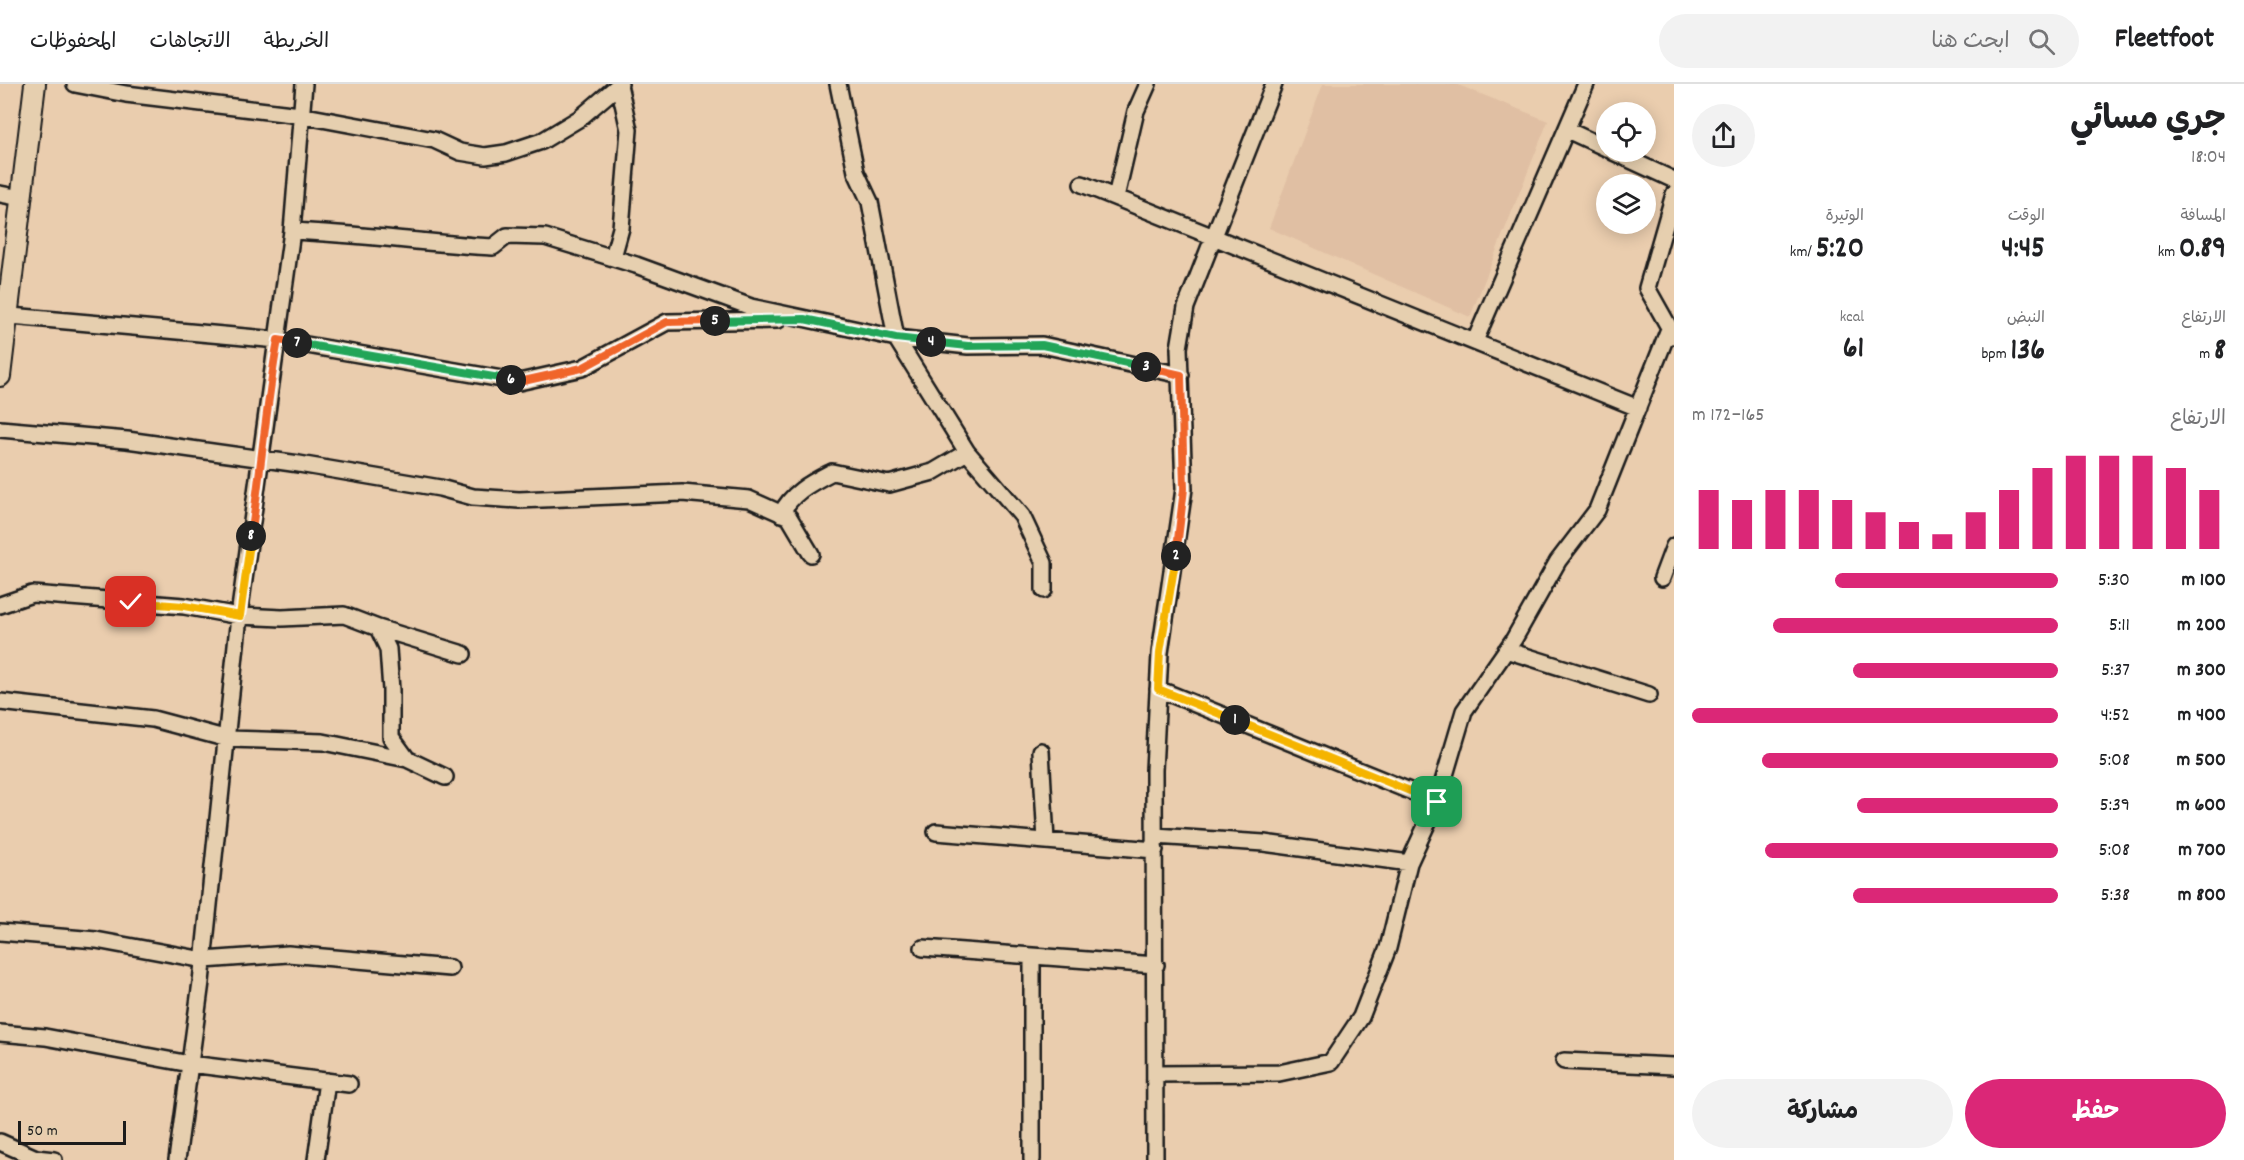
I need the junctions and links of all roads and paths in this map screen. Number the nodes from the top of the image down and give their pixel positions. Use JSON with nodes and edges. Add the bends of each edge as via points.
{"nodes":[{"id":1,"x":35,"y":84,"type":"edge"},
{"id":2,"x":75,"y":84,"type":"edge"},
{"id":3,"x":304,"y":84,"type":"edge"},
{"id":4,"x":620,"y":84,"type":"edge"},
{"id":5,"x":838,"y":84,"type":"edge"},
{"id":6,"x":1148,"y":84,"type":"edge"},
{"id":7,"x":1274,"y":84,"type":"edge"},
{"id":8,"x":1586,"y":84,"type":"edge"},
{"id":9,"x":300,"y":115,"type":"junction"},
{"id":10,"x":1567,"y":130,"type":"junction"},
{"id":11,"x":1596,"y":143,"type":"edge"},
{"id":12,"x":1635,"y":162,"type":"edge"},
{"id":13,"x":1674,"y":180,"type":"edge"},
{"id":14,"x":1082,"y":184,"type":"dead end"},
{"id":15,"x":0,"y":194,"type":"edge"},
{"id":16,"x":1674,"y":194,"type":"edge"},
{"id":17,"x":1116,"y":197,"type":"junction"},
{"id":18,"x":21,"y":198,"type":"junction"},
{"id":19,"x":292,"y":231,"type":"junction"},
{"id":20,"x":1214,"y":236,"type":"junction"},
{"id":21,"x":613,"y":257,"type":"junction"},
{"id":22,"x":4,"y":316,"type":"edge"},
{"id":23,"x":804,"y":319,"type":"junction"},
{"id":24,"x":1672,"y":333,"type":"edge"},
{"id":25,"x":896,"y":338,"type":"junction"},
{"id":26,"x":278,"y":340,"type":"junction"},
{"id":27,"x":1476,"y":341,"type":"junction"},
{"id":28,"x":1181,"y":375,"type":"junction"},
{"id":29,"x":0,"y":376,"type":"edge"},
{"id":30,"x":1638,"y":408,"type":"junction"},
{"id":31,"x":0,"y":429,"type":"edge"},
{"id":32,"x":967,"y":452,"type":"junction"},
{"id":33,"x":263,"y":460,"type":"junction"},
{"id":34,"x":781,"y":514,"type":"junction"},
{"id":35,"x":1674,"y":546,"type":"edge"},
{"id":36,"x":811,"y":554,"type":"dead end"},
{"id":37,"x":1662,"y":578,"type":"dead end"},
{"id":38,"x":1044,"y":590,"type":"dead end"},
{"id":39,"x":0,"y":605,"type":"edge"},
{"id":40,"x":240,"y":616,"type":"junction"},
{"id":41,"x":378,"y":628,"type":"junction"},
{"id":42,"x":1506,"y":650,"type":"junction"},
{"id":43,"x":463,"y":654,"type":"dead end"},
{"id":44,"x":1158,"y":689,"type":"junction"},
{"id":45,"x":1649,"y":695,"type":"dead end"},
{"id":46,"x":0,"y":702,"type":"edge"},
{"id":47,"x":228,"y":740,"type":"junction"},
{"id":48,"x":1041,"y":752,"type":"dead end"},
{"id":49,"x":407,"y":759,"type":"junction"},
{"id":50,"x":445,"y":777,"type":"dead end"},
{"id":51,"x":1437,"y":802,"type":"junction"},
{"id":52,"x":936,"y":832,"type":"dead end"},
{"id":53,"x":1046,"y":841,"type":"junction"},
{"id":54,"x":1155,"y":843,"type":"junction"},
{"id":55,"x":1408,"y":862,"type":"junction"},
{"id":56,"x":0,"y":932,"type":"edge"},
{"id":57,"x":923,"y":948,"type":"dead end"},
{"id":58,"x":1032,"y":956,"type":"junction"},
{"id":59,"x":204,"y":960,"type":"junction"},
{"id":60,"x":1156,"y":965,"type":"junction"},
{"id":61,"x":450,"y":968,"type":"dead end"},
{"id":62,"x":0,"y":1033,"type":"edge"},
{"id":63,"x":1564,"y":1061,"type":"dead end"},
{"id":64,"x":190,"y":1064,"type":"junction"},
{"id":65,"x":1674,"y":1066,"type":"edge"},
{"id":66,"x":1156,"y":1074,"type":"junction"},
{"id":67,"x":327,"y":1081,"type":"junction"},
{"id":68,"x":349,"y":1084,"type":"dead end"},
{"id":69,"x":0,"y":1142,"type":"edge"},
{"id":70,"x":54,"y":1160,"type":"edge"},
{"id":71,"x":177,"y":1160,"type":"edge"},
{"id":72,"x":316,"y":1160,"type":"edge"},
{"id":73,"x":1032,"y":1160,"type":"edge"},
{"id":74,"x":1155,"y":1160,"type":"edge"}],
"edges":[{"from":1,"to":18,"type":"main road"},
{"from":2,"to":9,"type":"street"},
{"from":3,"to":9,"type":"street"},
{"from":4,"to":9,"type":"street","via":[[580,118],[542,141],[485,156],[460,152],[434,140]]},
{"from":4,"to":21,"type":"street","via":[[628,130],[621,228]]},
{"from":5,"to":25,"type":"street","via":[[856,172],[870,202]]},
{"from":6,"to":17,"type":"street","via":[[1136,111]]},
{"from":7,"to":20,"type":"street"},
{"from":8,"to":10,"type":"street"},
{"from":9,"to":19,"type":"street"},
{"from":10,"to":11,"type":"street"},
{"from":10,"to":27,"type":"street"},
{"from":12,"to":13,"type":"street"},
{"from":14,"to":17,"type":"street"},
{"from":15,"to":18,"type":"street"},
{"from":16,"to":24,"type":"street","via":[[1647,288]]},
{"from":17,"to":20,"type":"street"},
{"from":18,"to":22,"type":"main road"},
{"from":19,"to":21,"type":"street","via":[[368,234],[493,247],[507,236],[545,237]]},
{"from":19,"to":26,"type":"street"},
{"from":20,"to":27,"type":"street"},
{"from":20,"to":28,"type":"street","via":[[1186,307],[1179,348]]},
{"from":21,"to":23,"type":"street","via":[[751,308]]},
{"from":22,"to":26,"type":"street"},
{"from":22,"to":29,"type":"main road"},
{"from":23,"to":25,"type":"street"},
{"from":23,"to":26,"type":"street","via":[[667,322],[582,368],[519,382]]},
{"from":24,"to":30,"type":"street"},
{"from":25,"to":28,"type":"street","via":[[968,346],[1042,345]]},
{"from":25,"to":32,"type":"street"},
{"from":26,"to":33,"type":"street","via":[[267,402]]},
{"from":27,"to":30,"type":"street"},
{"from":28,"to":44,"type":"street","via":[[1184,489]]},
{"from":30,"to":42,"type":"street","via":[[1598,510],[1558,561]]},
{"from":31,"to":33,"type":"street","via":[[127,440]]},
{"from":32,"to":34,"type":"street","via":[[933,472],[889,484],[832,472],[807,485],[788,501]]},
{"from":32,"to":38,"type":"street","via":[[1022,516],[1044,563]]},
{"from":33,"to":34,"type":"street","via":[[382,477],[472,497],[519,500],[682,493],[749,499]]},
{"from":33,"to":40,"type":"street"},
{"from":34,"to":36,"type":"street","via":[[789,518]]},
{"from":35,"to":37,"type":"street"},
{"from":39,"to":40,"type":"street","via":[[32,594],[184,606]]},
{"from":40,"to":41,"type":"street","via":[[344,615]]},
{"from":40,"to":47,"type":"street"},
{"from":41,"to":43,"type":"street"},
{"from":41,"to":49,"type":"street","via":[[388,649],[390,738]]},
{"from":42,"to":45,"type":"street"},
{"from":42,"to":51,"type":"street","via":[[1464,711]]},
{"from":44,"to":51,"type":"street"},
{"from":44,"to":54,"type":"street"},
{"from":46,"to":47,"type":"street","via":[[153,719]]},
{"from":47,"to":49,"type":"street","via":[[323,742]]},
{"from":47,"to":59,"type":"street"},
{"from":48,"to":53,"type":"street"},
{"from":49,"to":50,"type":"street"},
{"from":51,"to":55,"type":"street"},
{"from":52,"to":53,"type":"street"},
{"from":53,"to":54,"type":"street"},
{"from":54,"to":55,"type":"street","via":[[1264,843]]},
{"from":54,"to":60,"type":"street"},
{"from":55,"to":66,"type":"street","via":[[1388,948],[1361,1017],[1331,1062],[1279,1073]]},
{"from":56,"to":59,"type":"street","via":[[96,940]]},
{"from":57,"to":58,"type":"street"},
{"from":58,"to":60,"type":"street"},
{"from":58,"to":73,"type":"street"},
{"from":59,"to":61,"type":"street","via":[[288,954]]},
{"from":59,"to":64,"type":"street"},
{"from":60,"to":66,"type":"street"},
{"from":62,"to":64,"type":"street","via":[[45,1037]]},
{"from":63,"to":65,"type":"street"},
{"from":64,"to":67,"type":"street"},
{"from":64,"to":71,"type":"street"},
{"from":66,"to":74,"type":"street"},
{"from":67,"to":68,"type":"street"},
{"from":67,"to":72,"type":"street"},
{"from":69,"to":70,"type":"street","via":[[36,1158]]}]}
